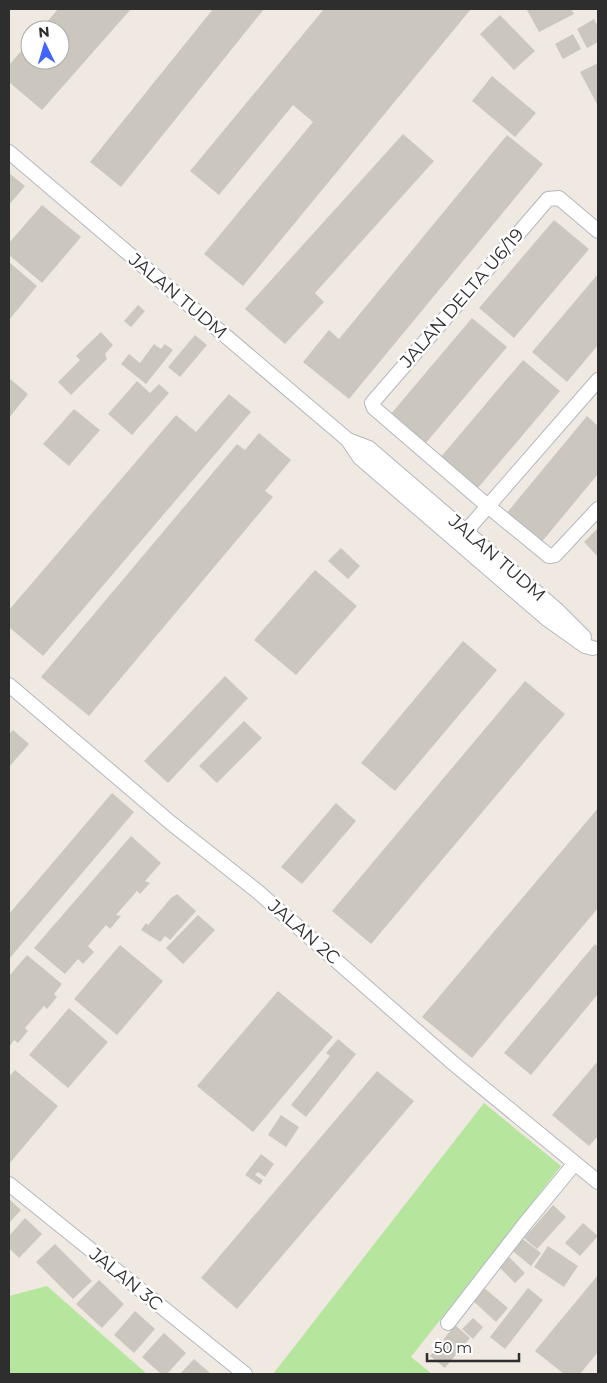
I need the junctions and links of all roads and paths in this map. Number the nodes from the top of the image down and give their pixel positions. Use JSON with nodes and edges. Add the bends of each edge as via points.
{"nodes":[{"id":1,"x":9,"y":152,"type":"edge"},
{"id":2,"x":598,"y":231,"type":"edge"},
{"id":3,"x":598,"y":380,"type":"edge"},
{"id":4,"x":489,"y":507,"type":"junction"},
{"id":5,"x":598,"y":509,"type":"edge"},
{"id":6,"x":462,"y":536,"type":"junction"},
{"id":7,"x":596,"y":651,"type":"edge"},
{"id":8,"x":9,"y":685,"type":"edge"},
{"id":9,"x":575,"y":1163,"type":"junction"},
{"id":10,"x":598,"y":1182,"type":"edge"},
{"id":11,"x":9,"y":1184,"type":"edge"},
{"id":12,"x":448,"y":1322,"type":"dead end"},
{"id":13,"x":245,"y":1374,"type":"edge"}],
"edges":[{"from":1,"to":6,"type":"street","name":"JALAN TUDM","via":[[348,440],[360,458]]},
{"from":2,"to":4,"type":"street","name":"JALAN DELTA U6/19","via":[[559,198],[548,199],[372,403]]},
{"from":3,"to":4,"type":"street"},
{"from":4,"to":5,"type":"street","via":[[549,556],[554,555]]},
{"from":4,"to":6,"type":"street"},
{"from":6,"to":7,"type":"street","name":"JALAN TUDM","via":[[547,620]]},
{"from":8,"to":9,"type":"street","name":"JALAN 2C","via":[[170,823],[257,891],[453,1063]]},
{"from":9,"to":10,"type":"street","name":"JALAN 2C"},
{"from":9,"to":12,"type":"street"},
{"from":11,"to":13,"type":"street","name":"JALAN 3C"}]}
